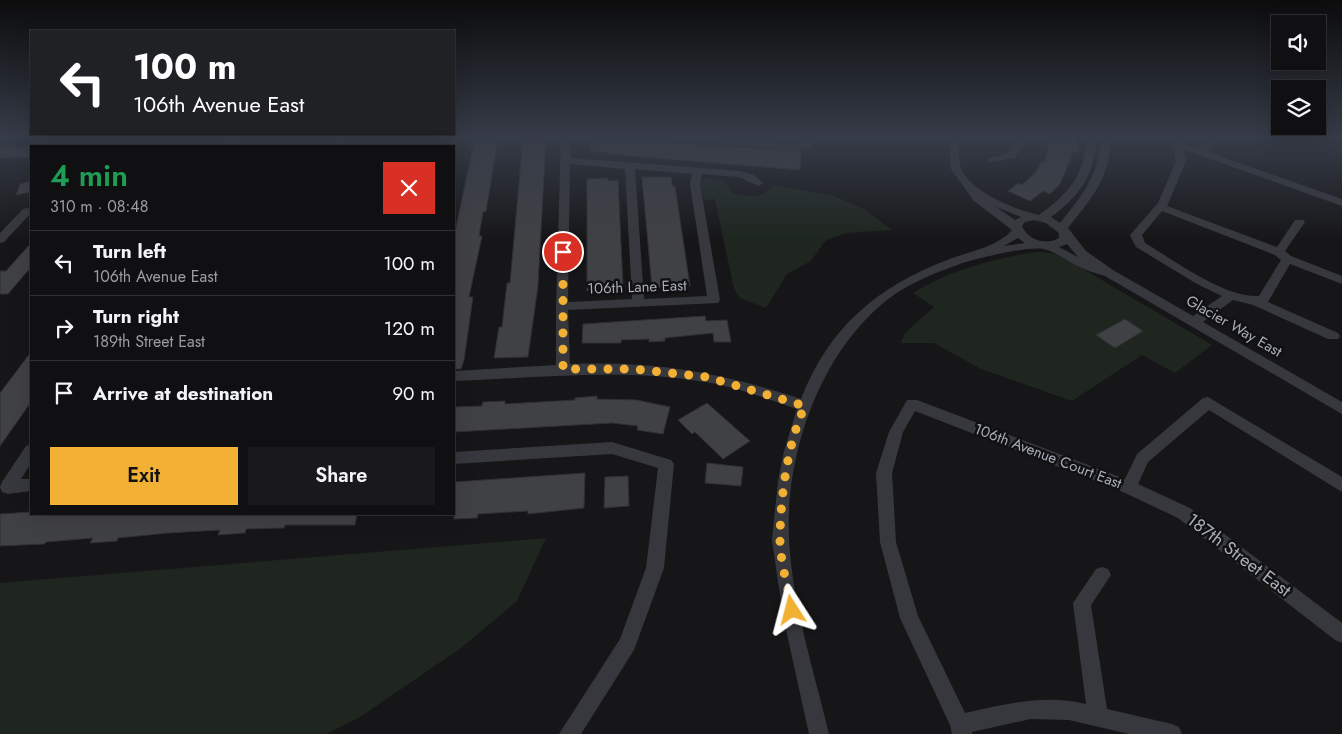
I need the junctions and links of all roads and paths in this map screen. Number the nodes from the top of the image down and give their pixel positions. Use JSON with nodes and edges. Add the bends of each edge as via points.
{"nodes":[{"id":1,"x":565,"y":172,"type":"edge"},
{"id":2,"x":630,"y":172,"type":"edge"},
{"id":3,"x":698,"y":172,"type":"edge"},
{"id":4,"x":716,"y":172,"type":"edge"},
{"id":5,"x":959,"y":172,"type":"edge"},
{"id":6,"x":1086,"y":172,"type":"edge"},
{"id":7,"x":1100,"y":172,"type":"edge"},
{"id":8,"x":1176,"y":172,"type":"edge"},
{"id":9,"x":1260,"y":172,"type":"edge"},
{"id":10,"x":758,"y":183,"type":"dead end"},
{"id":11,"x":973,"y":191,"type":"junction"},
{"id":12,"x":1340,"y":198,"type":"edge"},
{"id":13,"x":1161,"y":207,"type":"junction"},
{"id":14,"x":27,"y":212,"type":"dead end"},
{"id":15,"x":1038,"y":218,"type":"junction"},
{"id":16,"x":1299,"y":222,"type":"dead end"},
{"id":17,"x":1017,"y":229,"type":"junction"},
{"id":18,"x":1064,"y":232,"type":"junction"},
{"id":19,"x":0,"y":240,"type":"edge"},
{"id":20,"x":1044,"y":245,"type":"junction"},
{"id":21,"x":975,"y":254,"type":"junction"},
{"id":22,"x":1283,"y":255,"type":"junction"},
{"id":23,"x":1109,"y":273,"type":"junction"},
{"id":24,"x":1342,"y":280,"type":"edge"},
{"id":25,"x":1230,"y":296,"type":"junction"},
{"id":26,"x":1258,"y":302,"type":"junction"},
{"id":27,"x":638,"y":303,"type":"junction"},
{"id":28,"x":562,"y":306,"type":"junction"},
{"id":29,"x":1194,"y":322,"type":"junction"},
{"id":30,"x":1333,"y":336,"type":"dead end"},
{"id":31,"x":563,"y":369,"type":"junction"},
{"id":32,"x":455,"y":376,"type":"edge"},
{"id":33,"x":805,"y":406,"type":"junction"},
{"id":34,"x":1342,"y":409,"type":"edge"},
{"id":35,"x":30,"y":452,"type":"edge"},
{"id":36,"x":455,"y":458,"type":"edge"},
{"id":37,"x":30,"y":485,"type":"edge"},
{"id":38,"x":1342,"y":485,"type":"edge"},
{"id":39,"x":1129,"y":487,"type":"junction"},
{"id":40,"x":1102,"y":575,"type":"dead end"},
{"id":41,"x":1342,"y":634,"type":"edge"},
{"id":42,"x":1098,"y":717,"type":"junction"},
{"id":43,"x":961,"y":729,"type":"edge"},
{"id":44,"x":569,"y":734,"type":"edge"},
{"id":45,"x":819,"y":734,"type":"edge"},
{"id":46,"x":1172,"y":734,"type":"edge"}],
"edges":[{"from":1,"to":28,"type":"street"},
{"from":2,"to":27,"type":"street"},
{"from":3,"to":27,"type":"street","name":"106th Lane East","via":[[695,184],[714,300]]},
{"from":4,"to":10,"type":"street","via":[[740,174]]},
{"from":5,"to":11,"type":"street","name":"Glacier Way East"},
{"from":6,"to":15,"type":"street","via":[[1080,185],[1063,203]]},
{"from":7,"to":18,"type":"street","via":[[1096,186]]},
{"from":8,"to":13,"type":"street"},
{"from":9,"to":12,"type":"street"},
{"from":11,"to":15,"type":"street","via":[[1009,210]]},
{"from":11,"to":17,"type":"street","name":"Glacier Way East","via":[[978,199]]},
{"from":13,"to":22,"type":"street"},
{"from":13,"to":25,"type":"street","via":[[1136,235],[1140,245]]},
{"from":14,"to":19,"type":"street"},
{"from":15,"to":17,"type":"street","via":[[1021,220]]},
{"from":15,"to":18,"type":"street"},
{"from":16,"to":22,"type":"street"},
{"from":17,"to":20,"type":"street","name":"Glacier Way East","via":[[1026,239]]},
{"from":17,"to":21,"type":"street","via":[[1012,238]]},
{"from":18,"to":20,"type":"street","via":[[1061,243]]},
{"from":18,"to":23,"type":"street","name":"Glacier Way East","via":[[1082,254]]},
{"from":20,"to":21,"type":"street"},
{"from":20,"to":23,"type":"street","name":"Glacier Way East","via":[[1086,266]]},
{"from":21,"to":33,"type":"street","via":[[940,266],[884,297],[858,320],[831,353]]},
{"from":22,"to":24,"type":"street"},
{"from":22,"to":26,"type":"street","via":[[1263,300]]},
{"from":23,"to":29,"type":"street","name":"Glacier Way East"},
{"from":25,"to":26,"type":"street"},
{"from":25,"to":29,"type":"street"},
{"from":26,"to":30,"type":"street"},
{"from":27,"to":28,"type":"street","name":"106th Lane East"},
{"from":28,"to":31,"type":"street"},
{"from":29,"to":34,"type":"street","name":"Glacier Way East"},
{"from":31,"to":32,"type":"street"},
{"from":31,"to":33,"type":"street","via":[[633,369],[707,377]]},
{"from":33,"to":45,"type":"street","via":[[799,418],[784,484],[780,543],[794,626]]},
{"from":35,"to":37,"type":"street","via":[[8,487]]},
{"from":36,"to":44,"type":"street","via":[[612,448],[666,464],[655,568],[627,644]]},
{"from":38,"to":39,"type":"street","name":"106th Avenue Court East","via":[[1208,402],[1142,458]]},
{"from":39,"to":41,"type":"street","name":"187th Street East","via":[[1184,513]]},
{"from":39,"to":43,"type":"street","name":"106th Avenue Court East","via":[[912,404],[896,432],[884,473],[888,542],[910,618]]},
{"from":40,"to":42,"type":"street","via":[[1082,603]]},
{"from":42,"to":43,"type":"street","via":[[1069,710],[1031,709]]},
{"from":42,"to":46,"type":"street"}]}
